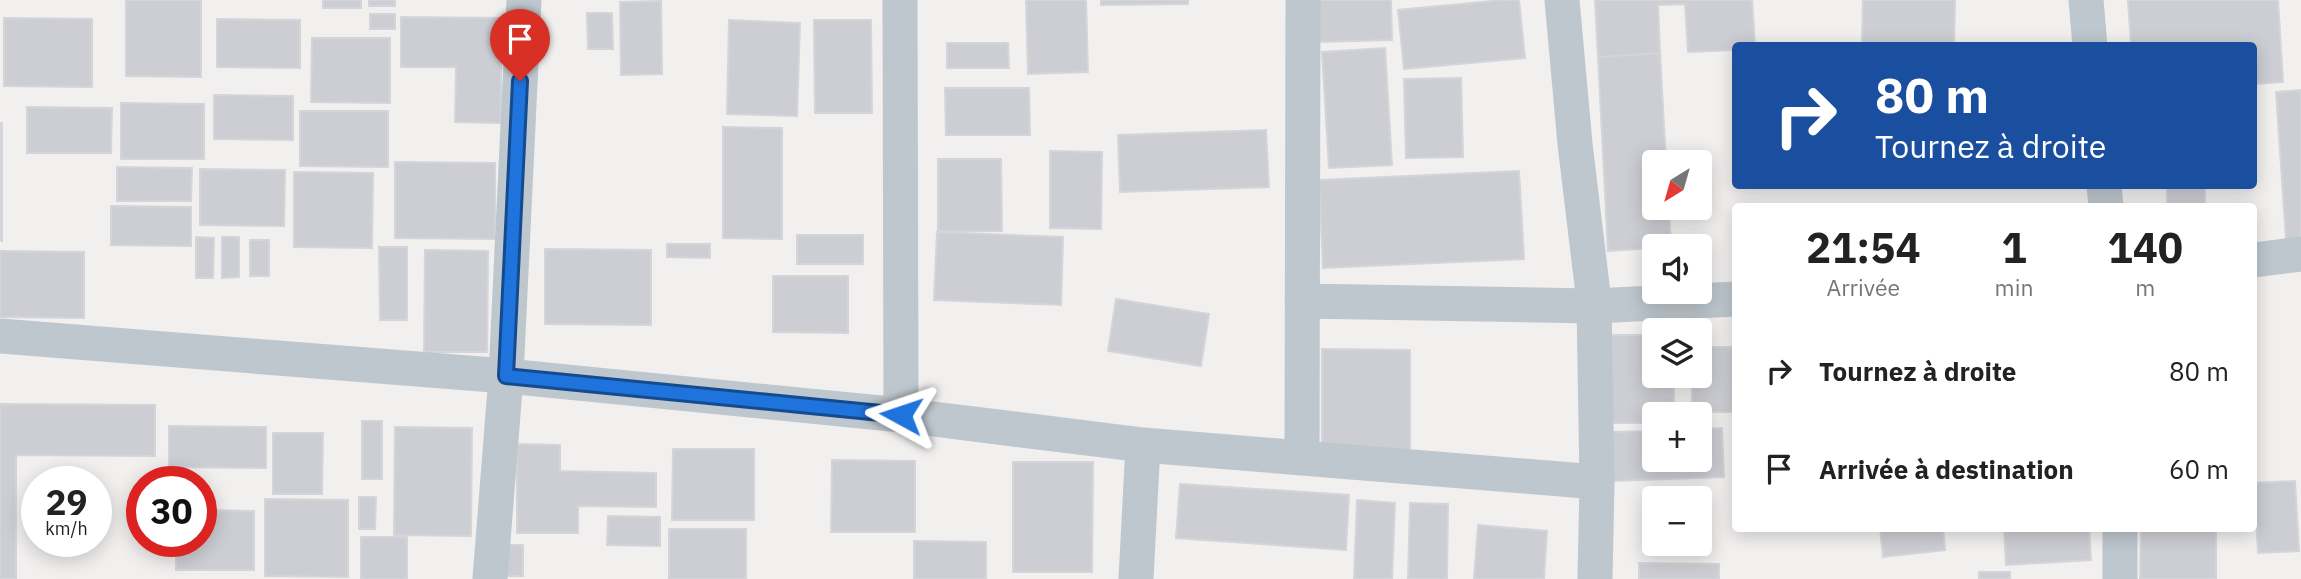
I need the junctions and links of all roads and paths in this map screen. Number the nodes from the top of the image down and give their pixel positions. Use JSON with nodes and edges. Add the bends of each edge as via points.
{"nodes":[{"id":1,"x":524,"y":0,"type":"edge"},
{"id":2,"x":900,"y":0,"type":"edge"},
{"id":3,"x":1304,"y":0,"type":"edge"},
{"id":4,"x":1562,"y":0,"type":"edge"},
{"id":5,"x":2086,"y":0,"type":"edge"},
{"id":6,"x":2090,"y":42,"type":"edge"},
{"id":7,"x":2301,"y":254,"type":"edge"},
{"id":8,"x":2257,"y":260,"type":"edge"},
{"id":9,"x":1732,"y":299,"type":"edge"},
{"id":10,"x":1302,"y":300,"type":"junction"},
{"id":11,"x":1594,"y":306,"type":"junction"},
{"id":12,"x":0,"y":336,"type":"edge"},
{"id":13,"x":506,"y":376,"type":"junction"},
{"id":14,"x":901,"y":415,"type":"junction"},
{"id":15,"x":1143,"y":445,"type":"junction"},
{"id":16,"x":1302,"y":458,"type":"junction"},
{"id":17,"x":1597,"y":482,"type":"junction"},
{"id":18,"x":2120,"y":532,"type":"edge"},
{"id":19,"x":490,"y":579,"type":"edge"},
{"id":20,"x":1136,"y":579,"type":"edge"},
{"id":21,"x":1595,"y":579,"type":"edge"},
{"id":22,"x":2120,"y":579,"type":"edge"}],
"edges":[{"from":1,"to":13,"type":"street"},
{"from":2,"to":14,"type":"street"},
{"from":3,"to":10,"type":"street"},
{"from":4,"to":11,"type":"street"},
{"from":5,"to":6,"type":"street"},
{"from":7,"to":8,"type":"street"},
{"from":9,"to":11,"type":"street"},
{"from":10,"to":11,"type":"street"},
{"from":10,"to":16,"type":"street"},
{"from":11,"to":17,"type":"street"},
{"from":12,"to":13,"type":"street"},
{"from":13,"to":14,"type":"street"},
{"from":13,"to":19,"type":"street"},
{"from":14,"to":15,"type":"street"},
{"from":15,"to":16,"type":"street"},
{"from":15,"to":20,"type":"street"},
{"from":16,"to":17,"type":"street"},
{"from":17,"to":21,"type":"street"},
{"from":18,"to":22,"type":"street"}]}
